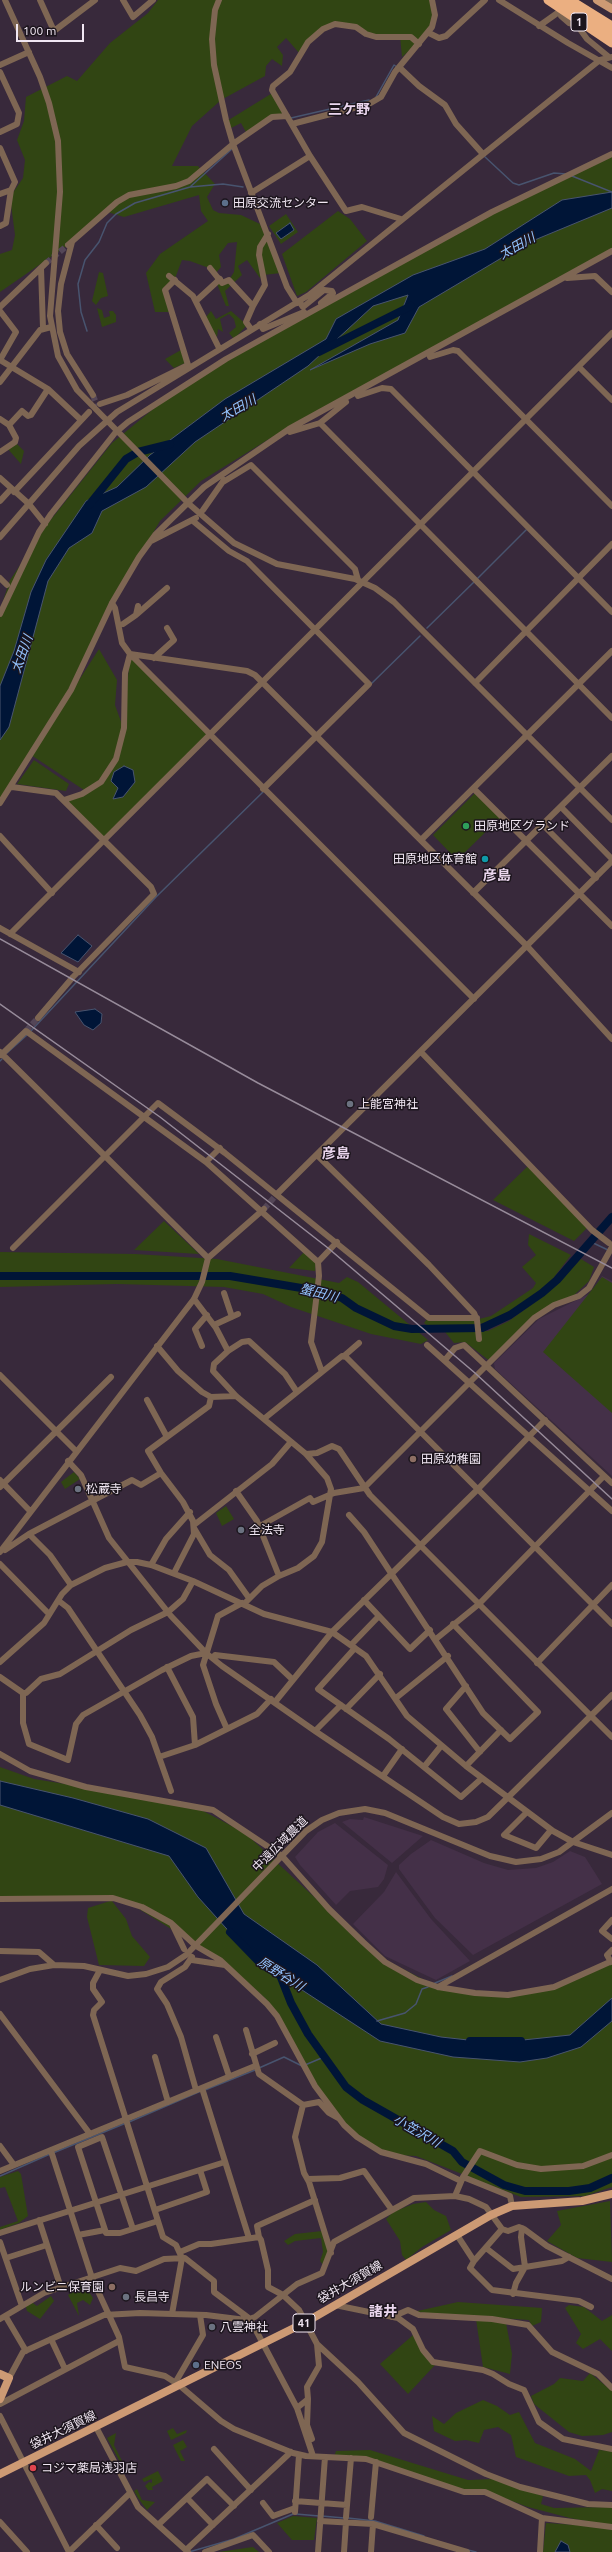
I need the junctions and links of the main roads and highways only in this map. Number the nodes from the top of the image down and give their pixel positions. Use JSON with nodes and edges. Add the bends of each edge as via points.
{"nodes":[{"id":1,"x":548,"y":0,"type":"edge"},
{"id":2,"x":558,"y":0,"type":"edge"},
{"id":3,"x":570,"y":0,"type":"edge"},
{"id":4,"x":577,"y":0,"type":"edge"},
{"id":5,"x":598,"y":0,"type":"edge"},
{"id":6,"x":612,"y":9,"type":"edge"},
{"id":7,"x":612,"y":23,"type":"edge"},
{"id":8,"x":612,"y":26,"type":"edge"},
{"id":9,"x":612,"y":34,"type":"edge"},
{"id":10,"x":612,"y":43,"type":"edge"},
{"id":11,"x":611,"y":2197,"type":"edge"},
{"id":12,"x":3,"y":2374,"type":"edge"},
{"id":13,"x":0,"y":2399,"type":"edge"},
{"id":14,"x":0,"y":2474,"type":"edge"}],
"edges":[{"from":1,"to":10,"type":"highway","number":"1"},
{"from":2,"to":9,"type":"highway","number":"1"},
{"from":3,"to":8,"type":"highway","number":"1"},
{"from":4,"to":7,"type":"main road"},
{"from":5,"to":6,"type":"main road"},
{"from":11,"to":14,"type":"main road","name":"袋井大須賀線","number":"41","via":[[512,2206],[491,2215],[306,2322]]},
{"from":12,"to":13,"type":"main road"}]}
